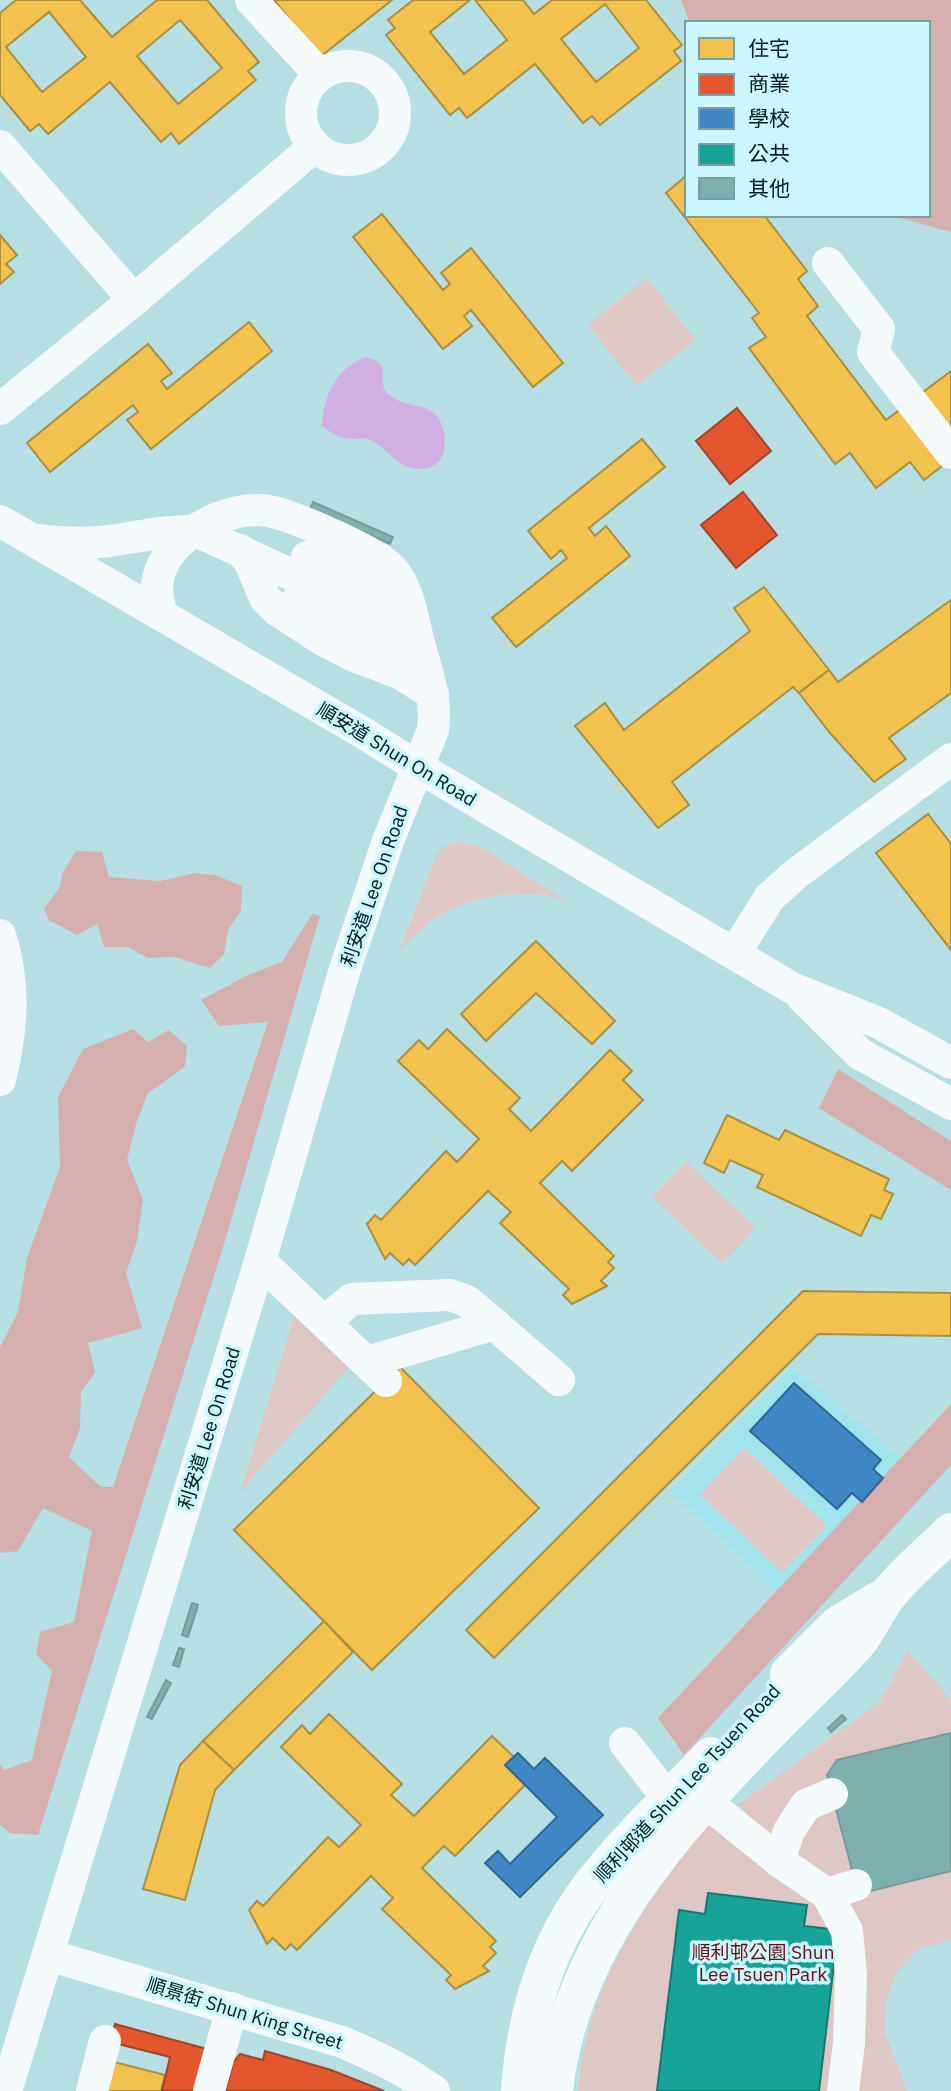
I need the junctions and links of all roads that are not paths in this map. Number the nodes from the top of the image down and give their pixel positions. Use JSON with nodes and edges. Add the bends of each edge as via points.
{"nodes":[{"id":1,"x":251,"y":0,"type":"edge"},
{"id":2,"x":320,"y":75,"type":"junction"},
{"id":3,"x":0,"y":146,"type":"edge"},
{"id":4,"x":315,"y":146,"type":"junction"},
{"id":5,"x":828,"y":263,"type":"dead end"},
{"id":6,"x":134,"y":300,"type":"junction"},
{"id":7,"x":0,"y":408,"type":"edge"},
{"id":8,"x":951,"y":453,"type":"edge"},
{"id":9,"x":0,"y":522,"type":"edge"},
{"id":10,"x":207,"y":525,"type":"junction"},
{"id":11,"x":30,"y":539,"type":"junction"},
{"id":12,"x":247,"y":562,"type":"junction"},
{"id":13,"x":162,"y":615,"type":"junction"},
{"id":14,"x":416,"y":631,"type":"junction"},
{"id":15,"x":433,"y":694,"type":"junction"},
{"id":16,"x":951,"y":759,"type":"edge"},
{"id":17,"x":418,"y":767,"type":"junction"},
{"id":18,"x":0,"y":935,"type":"edge"},
{"id":19,"x":734,"y":954,"type":"junction"},
{"id":20,"x":792,"y":988,"type":"junction"},
{"id":21,"x":951,"y":1063,"type":"edge"},
{"id":22,"x":0,"y":1080,"type":"edge"},
{"id":23,"x":951,"y":1104,"type":"edge"},
{"id":24,"x":260,"y":1261,"type":"junction"},
{"id":25,"x":326,"y":1321,"type":"junction"},
{"id":26,"x":495,"y":1324,"type":"junction"},
{"id":27,"x":559,"y":1380,"type":"dead end"},
{"id":28,"x":951,"y":1532,"type":"edge"},
{"id":29,"x":625,"y":1744,"type":"dead end"},
{"id":30,"x":832,"y":1794,"type":"dead end"},
{"id":31,"x":687,"y":1800,"type":"junction"},
{"id":32,"x":779,"y":1861,"type":"junction"},
{"id":33,"x":48,"y":1955,"type":"junction"},
{"id":34,"x":232,"y":2008,"type":"junction"},
{"id":35,"x":105,"y":2041,"type":"dead end"},
{"id":36,"x":6,"y":2091,"type":"edge"},
{"id":37,"x":92,"y":2091,"type":"edge"},
{"id":38,"x":209,"y":2091,"type":"edge"},
{"id":39,"x":434,"y":2091,"type":"edge"},
{"id":40,"x":520,"y":2091,"type":"edge"},
{"id":41,"x":554,"y":2091,"type":"edge"},
{"id":42,"x":843,"y":2091,"type":"edge"}],
"edges":[{"from":1,"to":2,"type":"street"},
{"from":2,"to":4,"type":"street","via":[[302,102],[306,133]]},
{"from":2,"to":4,"type":"street","via":[[333,68],[363,68],[387,86],[396,114],[385,142],[358,158],[335,157]]},
{"from":3,"to":6,"type":"street"},
{"from":4,"to":6,"type":"street"},
{"from":5,"to":8,"type":"street","via":[[879,329],[873,352]]},
{"from":6,"to":7,"type":"street"},
{"from":9,"to":11,"type":"street","name":"順安道 Shun On Road"},
{"from":10,"to":11,"type":"street","via":[[93,542]]},
{"from":10,"to":12,"type":"street"},
{"from":10,"to":13,"type":"street","via":[[177,544],[160,571],[157,589]]},
{"from":10,"to":14,"type":"street"},
{"from":11,"to":13,"type":"street","name":"順安道 Shun On Road"},
{"from":12,"to":14,"type":"street"},
{"from":12,"to":15,"type":"street","via":[[265,598],[295,623]]},
{"from":13,"to":17,"type":"street","name":"順安道 Shun On Road"},
{"from":14,"to":15,"type":"street","name":"利安道 Lee On Road"},
{"from":15,"to":17,"type":"street","name":"利安道 Lee On Road","via":[[433,730]]},
{"from":16,"to":19,"type":"street","via":[[770,897]]},
{"from":17,"to":19,"type":"street","name":"順安道 Shun On Road"},
{"from":17,"to":24,"type":"street","name":"利安道 Lee On Road","via":[[345,969]]},
{"from":18,"to":22,"type":"street","via":[[12,1000]]},
{"from":19,"to":20,"type":"street","name":"順安道 Shun On Road"},
{"from":20,"to":21,"type":"street","name":"順安道 Shun On Road","via":[[879,1023]]},
{"from":20,"to":23,"type":"street","name":"順安道 Shun On Road","via":[[860,1054]]},
{"from":24,"to":25,"type":"street"},
{"from":24,"to":33,"type":"street","name":"利安道 Lee On Road"},
{"from":25,"to":26,"type":"street","via":[[352,1299],[450,1296],[467,1301]]},
{"from":25,"to":26,"type":"street","via":[[377,1371]]},
{"from":26,"to":27,"type":"street"},
{"from":28,"to":31,"type":"main road","name":"順利邨道 Shun Lee Tsuen Road","via":[[888,1595],[856,1644],[743,1759]]},
{"from":29,"to":31,"type":"street"},
{"from":30,"to":32,"type":"street","via":[[806,1804],[789,1831]]},
{"from":31,"to":32,"type":"street"},
{"from":31,"to":40,"type":"main road","name":"順利邨道 Shun Lee Tsuen Road","via":[[626,1844],[593,1884],[559,1938],[536,1997]]},
{"from":31,"to":41,"type":"main road","name":"順利邨道 Shun Lee Tsuen Road","via":[[587,1972],[557,2060]]},
{"from":32,"to":42,"type":"street","via":[[842,1890],[851,1974]]},
{"from":33,"to":34,"type":"street","name":"順景街 Shun King Street"},
{"from":33,"to":36,"type":"street","name":"利安道 Lee On Road"},
{"from":34,"to":38,"type":"street"},
{"from":34,"to":39,"type":"street","name":"順景街 Shun King Street","via":[[342,2042],[380,2058]]},
{"from":35,"to":37,"type":"street"}]}
